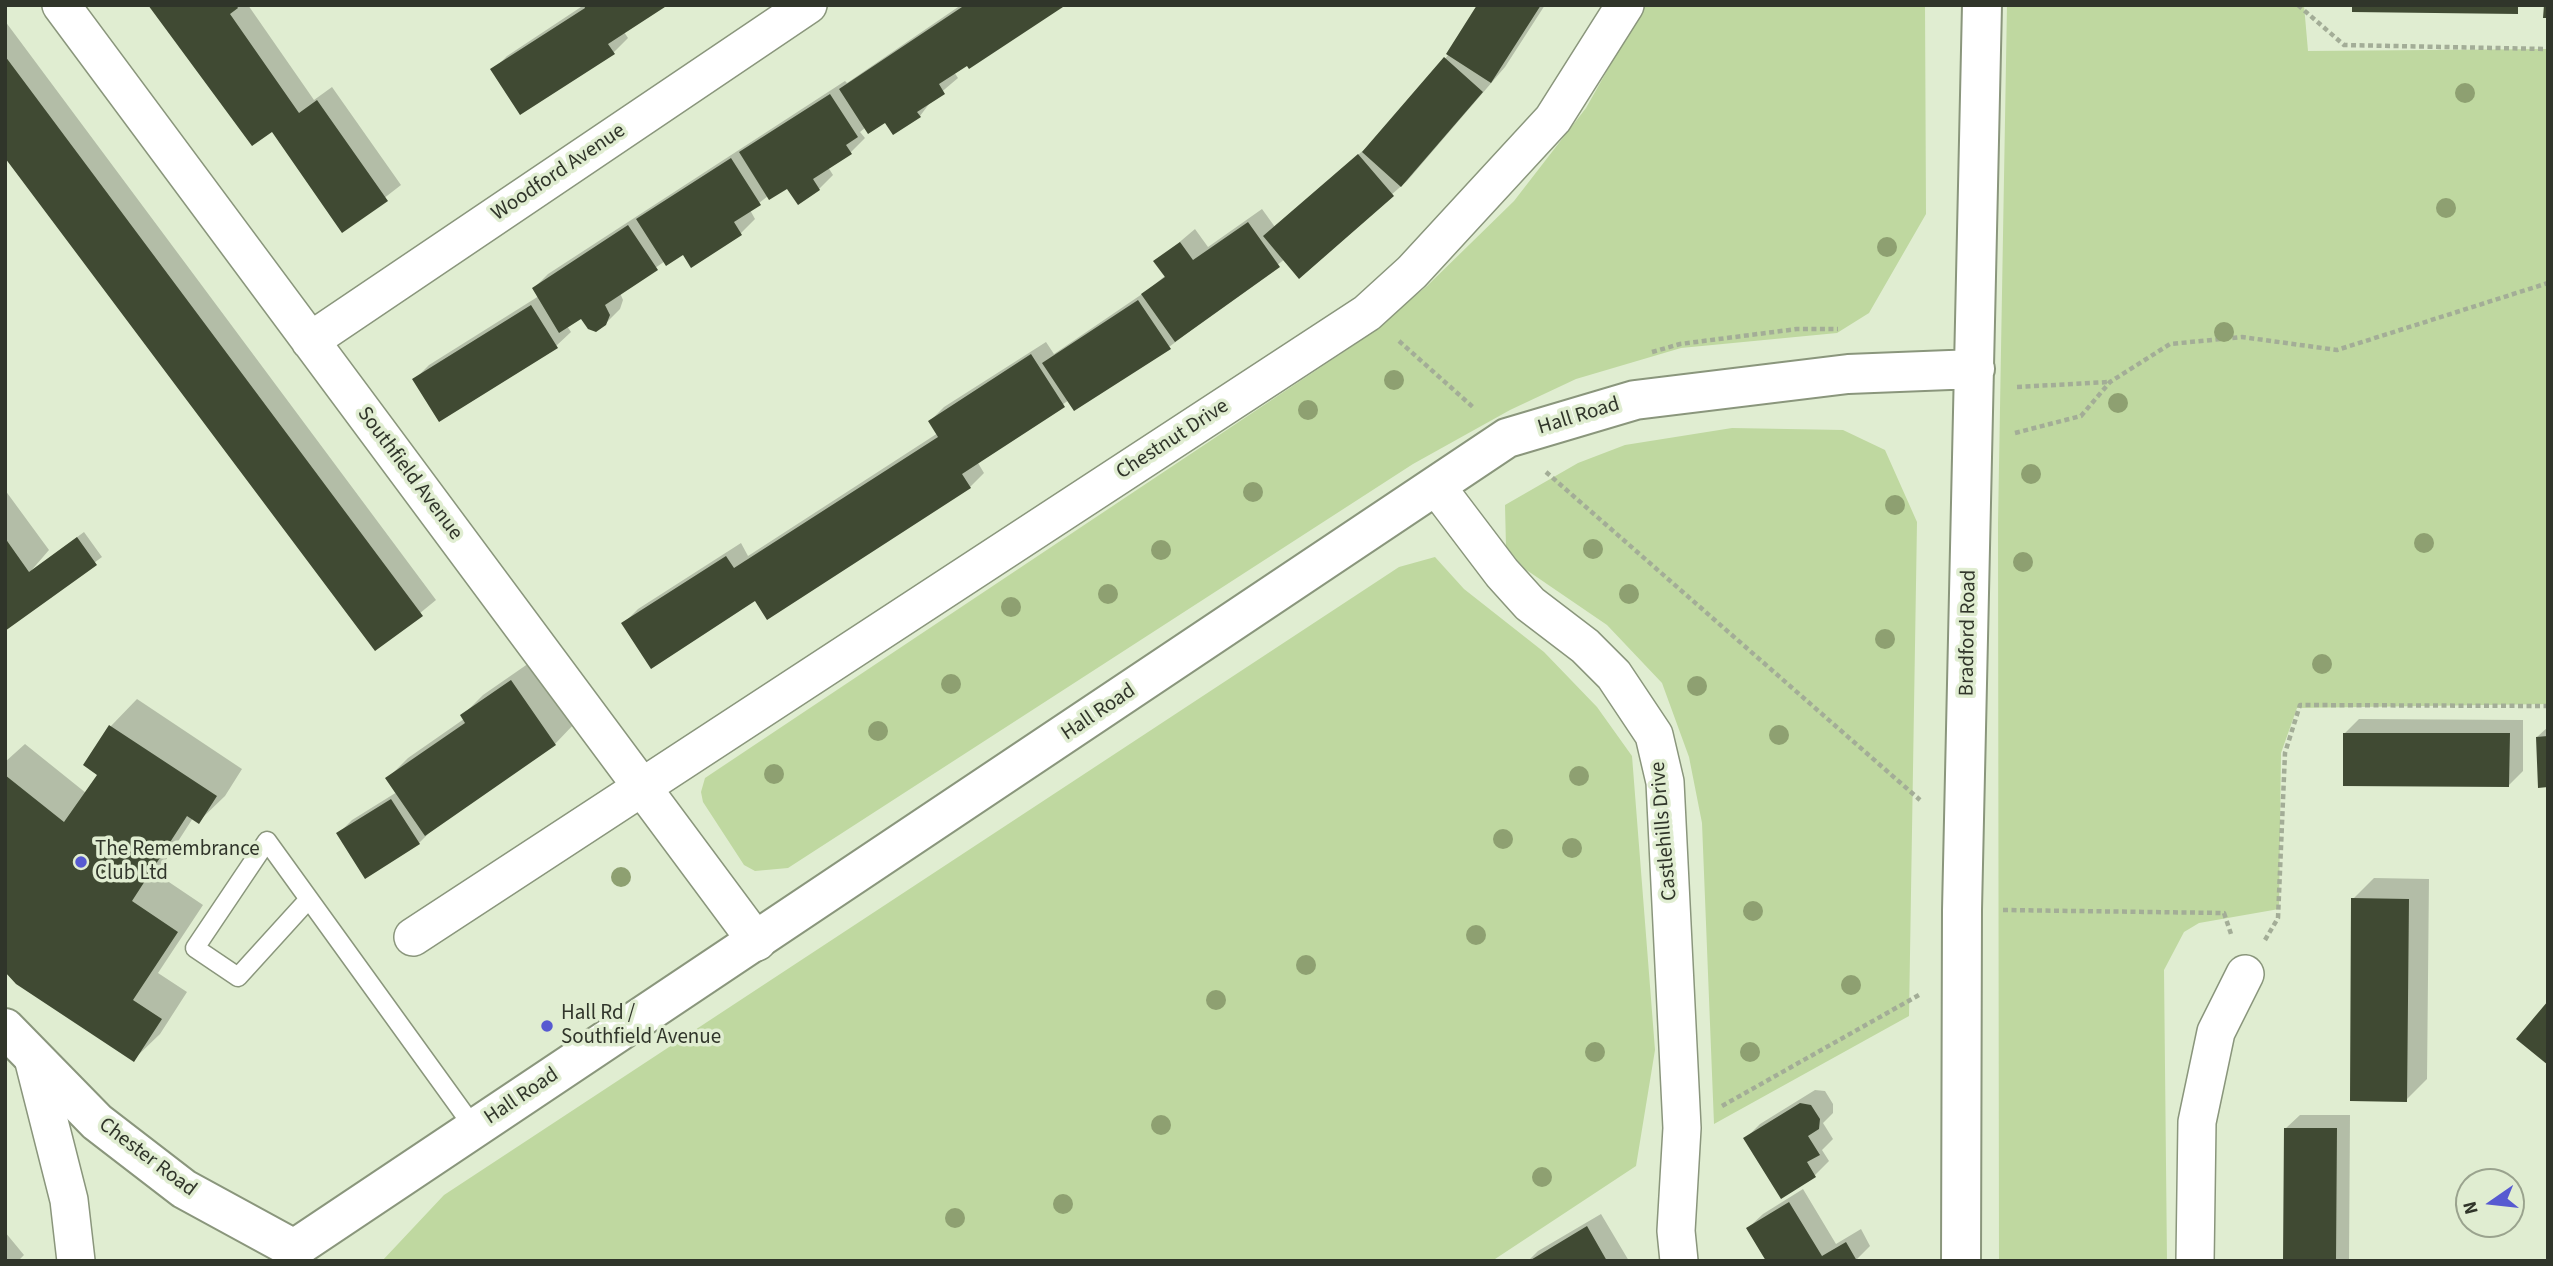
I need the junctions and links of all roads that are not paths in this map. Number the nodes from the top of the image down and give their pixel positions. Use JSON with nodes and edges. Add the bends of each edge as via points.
{"nodes":[{"id":1,"x":61,"y":5,"type":"edge"},
{"id":2,"x":808,"y":5,"type":"edge"},
{"id":3,"x":1625,"y":5,"type":"edge"},
{"id":4,"x":1982,"y":5,"type":"edge"},
{"id":5,"x":310,"y":341,"type":"junction"},
{"id":6,"x":1975,"y":369,"type":"junction"},
{"id":7,"x":1436,"y":486,"type":"junction"},
{"id":8,"x":643,"y":789,"type":"junction"},
{"id":9,"x":308,"y":900,"type":"junction"},
{"id":10,"x":413,"y":937,"type":"dead end"},
{"id":11,"x":757,"y":942,"type":"junction"},
{"id":12,"x":2245,"y":974,"type":"road end"},
{"id":13,"x":5,"y":1028,"type":"edge"},
{"id":14,"x":33,"y":1058,"type":"junction"},
{"id":15,"x":475,"y":1129,"type":"junction"},
{"id":16,"x":292,"y":1257,"type":"edge"},
{"id":17,"x":76,"y":1261,"type":"edge"},
{"id":18,"x":1679,"y":1261,"type":"edge"},
{"id":19,"x":1961,"y":1261,"type":"edge"},
{"id":20,"x":2195,"y":1261,"type":"edge"}],
"edges":[{"from":1,"to":5,"type":"street","name":"Southfield Avenue"},
{"from":2,"to":5,"type":"street","name":"Woodford Avenue"},
{"from":3,"to":8,"type":"street","name":"Chestnut Drive","via":[[1553,119],[1412,272],[1367,313]]},
{"from":4,"to":6,"type":"main road","name":"Bradford Road"},
{"from":5,"to":8,"type":"street","name":"Southfield Avenue"},
{"from":6,"to":7,"type":"main road","name":"Hall Road","via":[[1848,374],[1635,400],[1507,438]]},
{"from":6,"to":19,"type":"main road","name":"Bradford Road","via":[[1962,910]]},
{"from":7,"to":11,"type":"main road","name":"Hall Road"},
{"from":7,"to":18,"type":"street","name":"Castlehills Drive","via":[[1511,583],[1614,676],[1654,735],[1665,782],[1682,1128],[1676,1231]]},
{"from":8,"to":10,"type":"street","name":"Chestnut Drive"},
{"from":8,"to":11,"type":"street","name":"Southfield Avenue"},
{"from":9,"to":9,"type":"lane","via":[[267,841],[195,948],[238,977]]},
{"from":9,"to":15,"type":"lane"},
{"from":11,"to":15,"type":"main road","name":"Hall Road"},
{"from":12,"to":20,"type":"street","via":[[2216,1032],[2197,1122]]},
{"from":13,"to":14,"type":"main road","name":"Chester Road"},
{"from":14,"to":16,"type":"main road","name":"Chester Road","via":[[97,1122],[184,1189]]},
{"from":14,"to":17,"type":"street","via":[[69,1200]]},
{"from":15,"to":16,"type":"main road","name":"Hall Road"}]}
